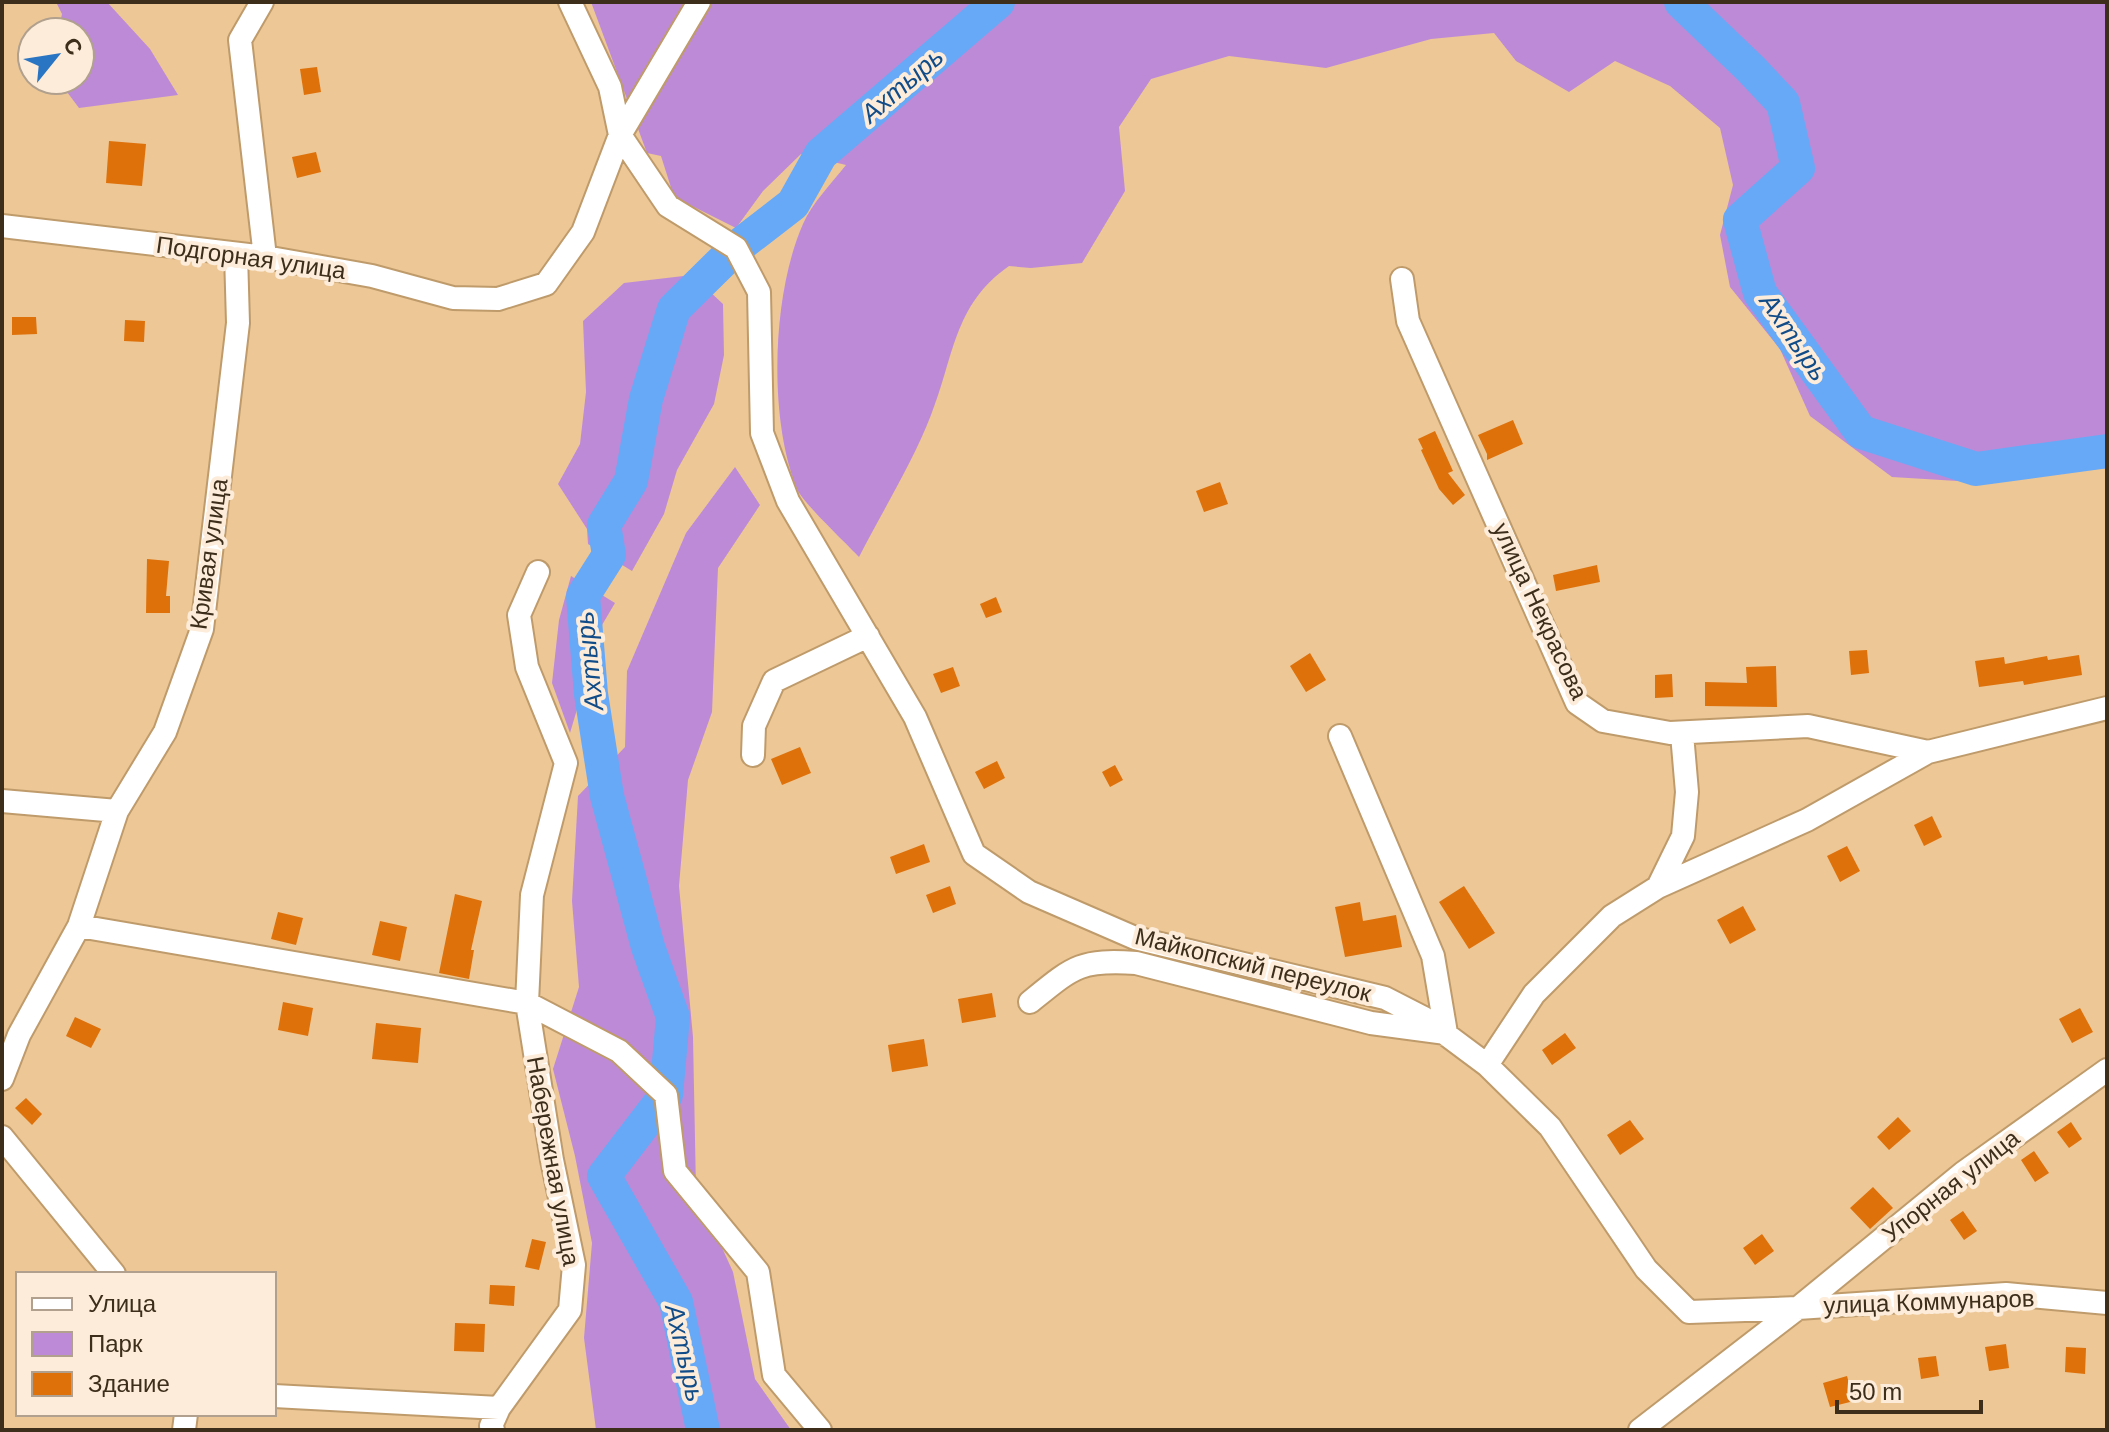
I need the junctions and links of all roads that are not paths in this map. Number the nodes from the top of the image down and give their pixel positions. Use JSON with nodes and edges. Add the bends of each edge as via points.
{"nodes":[{"id":1,"x":262,"y":2,"type":"edge"},
{"id":2,"x":570,"y":2,"type":"edge"},
{"id":3,"x":699,"y":2,"type":"edge"},
{"id":4,"x":620,"y":135,"type":"junction"},
{"id":5,"x":2,"y":226,"type":"edge"},
{"id":6,"x":236,"y":254,"type":"junction"},
{"id":7,"x":265,"y":257,"type":"junction"},
{"id":8,"x":1402,"y":279,"type":"dead end"},
{"id":9,"x":538,"y":572,"type":"dead end"},
{"id":10,"x":868,"y":636,"type":"junction"},
{"id":11,"x":2107,"y":708,"type":"edge"},
{"id":12,"x":1682,"y":734,"type":"junction"},
{"id":13,"x":1340,"y":736,"type":"dead end"},
{"id":14,"x":1928,"y":752,"type":"junction"},
{"id":15,"x":753,"y":755,"type":"dead end"},
{"id":16,"x":2,"y":801,"type":"edge"},
{"id":17,"x":117,"y":811,"type":"junction"},
{"id":18,"x":1658,"y":887,"type":"junction"},
{"id":19,"x":79,"y":926,"type":"junction"},
{"id":20,"x":1030,"y":1002,"type":"dead end"},
{"id":21,"x":527,"y":1003,"type":"junction"},
{"id":22,"x":1446,"y":1033,"type":"junction"},
{"id":23,"x":1487,"y":1065,"type":"junction"},
{"id":24,"x":2107,"y":1070,"type":"edge"},
{"id":25,"x":2,"y":1079,"type":"edge"},
{"id":26,"x":2,"y":1137,"type":"edge"},
{"id":27,"x":112,"y":1272,"type":"edge"},
{"id":28,"x":2107,"y":1303,"type":"edge"},
{"id":29,"x":1798,"y":1308,"type":"junction"},
{"id":30,"x":276,"y":1396,"type":"edge"},
{"id":31,"x":496,"y":1419,"type":"edge"},
{"id":32,"x":820,"y":1430,"type":"edge"},
{"id":33,"x":1640,"y":1430,"type":"edge"}],
"edges":[{"from":1,"to":7,"type":"street","via":[[240,40]]},
{"from":2,"to":4,"type":"street","via":[[610,87]]},
{"from":3,"to":4,"type":"street","name":"Подгорная улица"},
{"from":4,"to":7,"type":"street","name":"Подгорная улица","via":[[583,232],[546,284],[498,299],[453,298],[372,276]]},
{"from":4,"to":10,"type":"street","name":"Майкопский переулок","via":[[668,206],[736,248],[759,292],[762,433],[788,501]]},
{"from":5,"to":6,"type":"street","name":"Подгорная улица"},
{"from":6,"to":7,"type":"street","name":"Подгорная улица"},
{"from":6,"to":17,"type":"street","name":"Кривая улица","via":[[238,323],[202,629],[165,732]]},
{"from":8,"to":12,"type":"street","name":"улица Некрасова","via":[[1408,321],[1577,703],[1603,721]]},
{"from":9,"to":21,"type":"street","name":"Набережная улица","via":[[519,615],[527,667],[566,763],[532,895]]},
{"from":10,"to":15,"type":"street","via":[[774,681],[754,726]]},
{"from":10,"to":22,"type":"street","name":"Майкопский переулок","via":[[915,717],[974,854],[1029,892],[1135,938],[1385,998]]},
{"from":11,"to":14,"type":"street","name":"улица Некрасова"},
{"from":12,"to":14,"type":"street","name":"улица Некрасова","via":[[1808,726]]},
{"from":12,"to":18,"type":"street","via":[[1687,792],[1683,836]]},
{"from":13,"to":22,"type":"street","via":[[1433,956]]},
{"from":14,"to":18,"type":"street","name":"улица Некрасова","via":[[1807,820]]},
{"from":16,"to":17,"type":"street"},
{"from":17,"to":19,"type":"street","name":"Кривая улица"},
{"from":18,"to":23,"type":"street","name":"улица Некрасова","via":[[1612,916],[1534,994]]},
{"from":19,"to":21,"type":"street"},
{"from":19,"to":25,"type":"street","name":"Кривая улица","via":[[19,1035]]},
{"from":20,"to":22,"type":"street","via":[[1067,971],[1100,960],[1136,963],[1371,1023]]},
{"from":21,"to":31,"type":"street","name":"Набережная улица","via":[[574,1265],[570,1310]]},
{"from":21,"to":32,"type":"street","via":[[619,1051],[666,1095],[675,1171],[758,1272],[774,1375]]},
{"from":22,"to":23,"type":"street","name":"Майкопский переулок"},
{"from":23,"to":29,"type":"street","name":"улица Коммунаров","via":[[1550,1127],[1646,1269],[1689,1312]]},
{"from":24,"to":29,"type":"street","name":"Упорная улица","via":[[1963,1173]]},
{"from":26,"to":27,"type":"street"},
{"from":28,"to":29,"type":"street","name":"улица Коммунаров","via":[[2006,1294]]},
{"from":29,"to":33,"type":"street","name":"улица Коммунаров"},
{"from":30,"to":31,"type":"street","name":"Набережная улица"}]}
